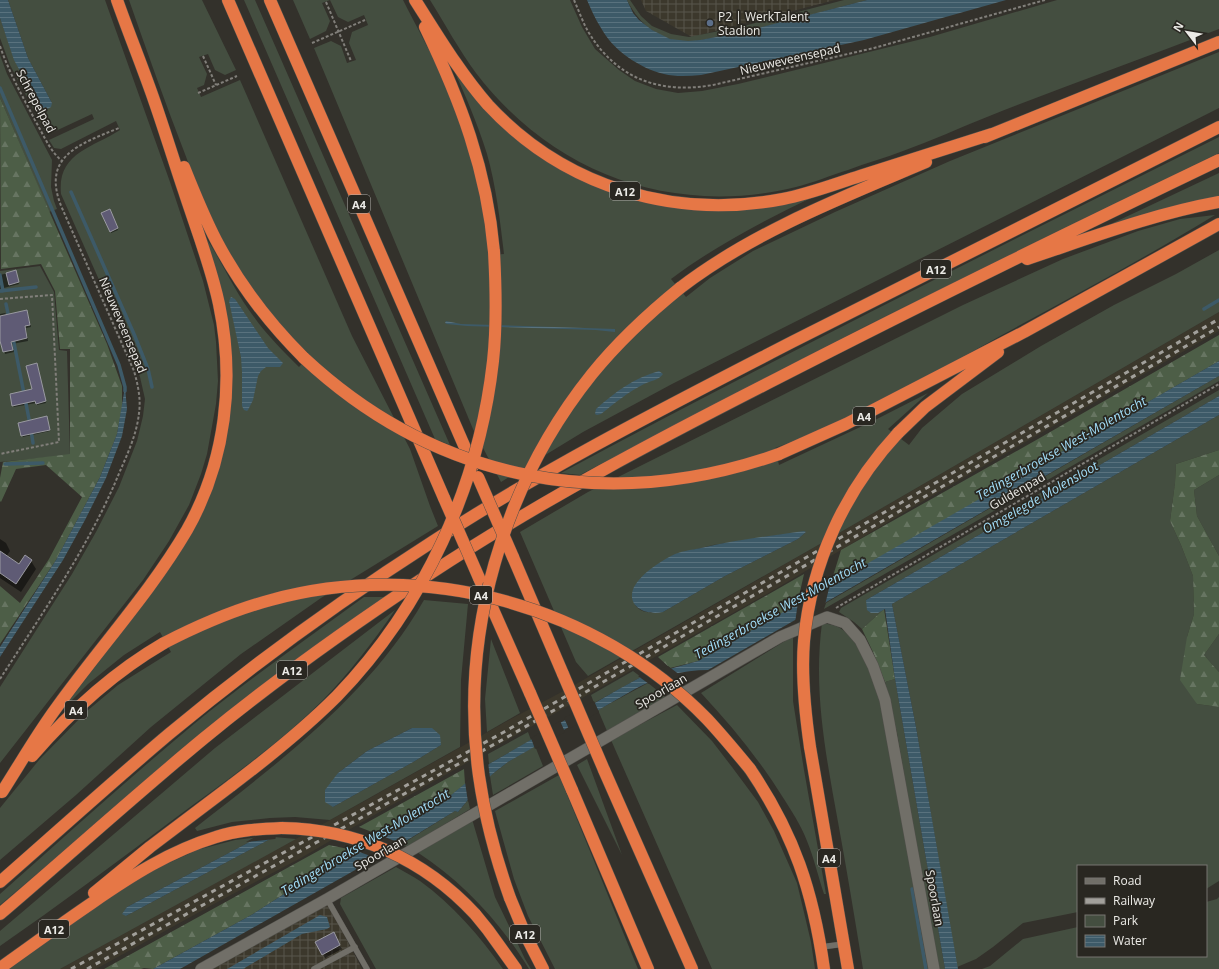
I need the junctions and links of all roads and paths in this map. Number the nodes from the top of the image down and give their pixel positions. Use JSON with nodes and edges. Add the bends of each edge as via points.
{"nodes":[{"id":1,"x":117,"y":0,"type":"edge"},
{"id":2,"x":226,"y":0,"type":"edge"},
{"id":3,"x":270,"y":0,"type":"edge"},
{"id":4,"x":413,"y":0,"type":"edge"},
{"id":5,"x":574,"y":0,"type":"edge"},
{"id":6,"x":1045,"y":0,"type":"edge"},
{"id":7,"x":326,"y":2,"type":"dead end"},
{"id":8,"x":365,"y":20,"type":"dead end"},
{"id":9,"x":339,"y":32,"type":"junction"},
{"id":10,"x":1219,"y":42,"type":"edge"},
{"id":11,"x":312,"y":43,"type":"dead end"},
{"id":12,"x":0,"y":46,"type":"edge"},
{"id":13,"x":203,"y":56,"type":"dead end"},
{"id":14,"x":351,"y":61,"type":"dead end"},
{"id":15,"x":237,"y":76,"type":"dead end"},
{"id":16,"x":216,"y":85,"type":"junction"},
{"id":17,"x":198,"y":93,"type":"dead end"},
{"id":18,"x":155,"y":103,"type":"junction"},
{"id":19,"x":1219,"y":127,"type":"edge"},
{"id":20,"x":119,"y":128,"type":"dead end"},
{"id":21,"x":992,"y":134,"type":"junction"},
{"id":22,"x":1219,"y":160,"type":"edge"},
{"id":23,"x":62,"y":161,"type":"junction"},
{"id":24,"x":1219,"y":202,"type":"edge"},
{"id":25,"x":1219,"y":224,"type":"edge"},
{"id":26,"x":981,"y":275,"type":"junction"},
{"id":27,"x":0,"y":299,"type":"edge"},
{"id":28,"x":1024,"y":332,"type":"junction"},
{"id":29,"x":1219,"y":384,"type":"edge"},
{"id":30,"x":0,"y":454,"type":"edge"},
{"id":31,"x":827,"y":617,"type":"junction"},
{"id":32,"x":0,"y":679,"type":"edge"},
{"id":33,"x":1,"y":793,"type":"edge"},
{"id":34,"x":0,"y":882,"type":"edge"},
{"id":35,"x":327,"y":899,"type":"junction"},
{"id":36,"x":0,"y":914,"type":"edge"},
{"id":37,"x":844,"y":944,"type":"junction"},
{"id":38,"x":355,"y":947,"type":"junction"},
{"id":39,"x":821,"y":947,"type":"junction"},
{"id":40,"x":20,"y":954,"type":"junction"},
{"id":41,"x":0,"y":968,"type":"edge"},
{"id":42,"x":201,"y":969,"type":"edge"},
{"id":43,"x":315,"y":969,"type":"edge"},
{"id":44,"x":367,"y":969,"type":"edge"},
{"id":45,"x":516,"y":969,"type":"edge"},
{"id":46,"x":543,"y":969,"type":"edge"},
{"id":47,"x":648,"y":969,"type":"edge"},
{"id":48,"x":692,"y":969,"type":"edge"},
{"id":49,"x":824,"y":969,"type":"edge"},
{"id":50,"x":848,"y":969,"type":"edge"},
{"id":51,"x":934,"y":969,"type":"edge"}],
"edges":[{"from":1,"to":18,"type":"highway","number":"A4"},
{"from":2,"to":47,"type":"highway","number":"A4","bridge":true,"via":[[530,693]]},
{"from":3,"to":48,"type":"highway","number":"A4","bridge":true},
{"from":4,"to":21,"type":"highway","number":"A12","via":[[469,81],[511,127],[541,150],[577,172],[642,197],[673,203],[715,206],[784,199]]},
{"from":4,"to":40,"type":"highway","number":"A12","bridge":true,"via":[[447,73],[470,134],[484,189],[494,252],[494,353],[487,402],[463,492],[444,540],[396,623],[372,656],[302,728],[260,764],[150,847]]},
{"from":5,"to":6,"type":"path","name":"Nieuweveensepad","via":[[591,36],[617,65],[652,84],[687,88],[713,85],[874,48]]},
{"from":7,"to":9,"type":"path"},
{"from":8,"to":9,"type":"path"},
{"from":9,"to":11,"type":"path"},
{"from":9,"to":14,"type":"path"},
{"from":10,"to":21,"type":"highway","number":"A12"},
{"from":12,"to":23,"type":"path","name":"Schrepelpad","via":[[25,101],[52,151]]},
{"from":13,"to":16,"type":"path"},
{"from":15,"to":16,"type":"path"},
{"from":16,"to":17,"type":"path"},
{"from":18,"to":28,"type":"highway","number":"A4","bridge":true,"via":[[225,256],[262,312],[304,358],[360,404],[408,433],[471,460],[527,475],[591,483],[632,483],[656,482],[739,467],[779,454],[846,424]]},
{"from":18,"to":33,"type":"highway","number":"A4","via":[[219,302],[227,366],[225,415],[221,438],[199,505],[174,551],[142,598],[56,708]]},
{"from":19,"to":34,"type":"highway","number":"A12","via":[[654,413],[553,468],[466,520],[360,590],[238,679],[171,733]]},
{"from":20,"to":23,"type":"path","name":"Nieuweveensepad","via":[[76,147]]},
{"from":21,"to":46,"type":"highway","number":"A12","bridge":true,"via":[[771,231],[730,254],[680,288],[608,355],[560,418],[543,446],[524,483],[507,526],[486,601],[479,640],[475,733],[479,775],[496,856],[510,898]]},
{"from":22,"to":26,"type":"highway","number":"A12"},
{"from":23,"to":32,"type":"path","name":"Nieuweveensepad","via":[[56,178],[57,195],[131,363],[138,388],[139,414],[124,462],[92,531],[72,567]]},
{"from":24,"to":26,"type":"highway","number":"A12","via":[[1152,218]]},
{"from":25,"to":28,"type":"highway","number":"A4"},
{"from":26,"to":36,"type":"highway","number":"A12","via":[[692,421],[534,509],[435,570],[248,703]]},
{"from":27,"to":30,"type":"path","via":[[52,295],[59,442]]},
{"from":28,"to":37,"type":"highway","number":"A4","bridge":true,"via":[[925,407],[898,433],[874,461],[852,494],[835,526],[817,572],[804,641],[804,693],[810,747]]},
{"from":29,"to":31,"type":"path","name":"Guldenpad","via":[[834,608]]},
{"from":31,"to":35,"type":"street","name":"Spoorlaan","via":[[780,637]]},
{"from":31,"to":51,"type":"street","name":"Spoorlaan","via":[[845,623],[860,640],[885,700]]},
{"from":33,"to":39,"type":"highway","number":"A4","bridge":true,"via":[[41,746],[95,692],[164,643],[215,618],[287,596],[325,589],[396,584],[444,588],[516,604],[585,631],[625,653],[691,704],[750,769],[776,812],[794,850],[808,889]]},
{"from":35,"to":38,"type":"lane"},
{"from":35,"to":42,"type":"street","name":"Spoorlaan"},
{"from":37,"to":39,"type":"lane"},
{"from":37,"to":50,"type":"highway","number":"A4"},
{"from":38,"to":43,"type":"lane"},
{"from":38,"to":44,"type":"lane"},
{"from":39,"to":49,"type":"highway","number":"A4"},
{"from":40,"to":41,"type":"highway","number":"A12"},
{"from":40,"to":45,"type":"highway","number":"A12","bridge":true,"via":[[110,891],[165,857],[216,837],[282,828],[309,829],[343,835],[374,844],[402,857],[434,877],[458,897],[475,914]]}]}
